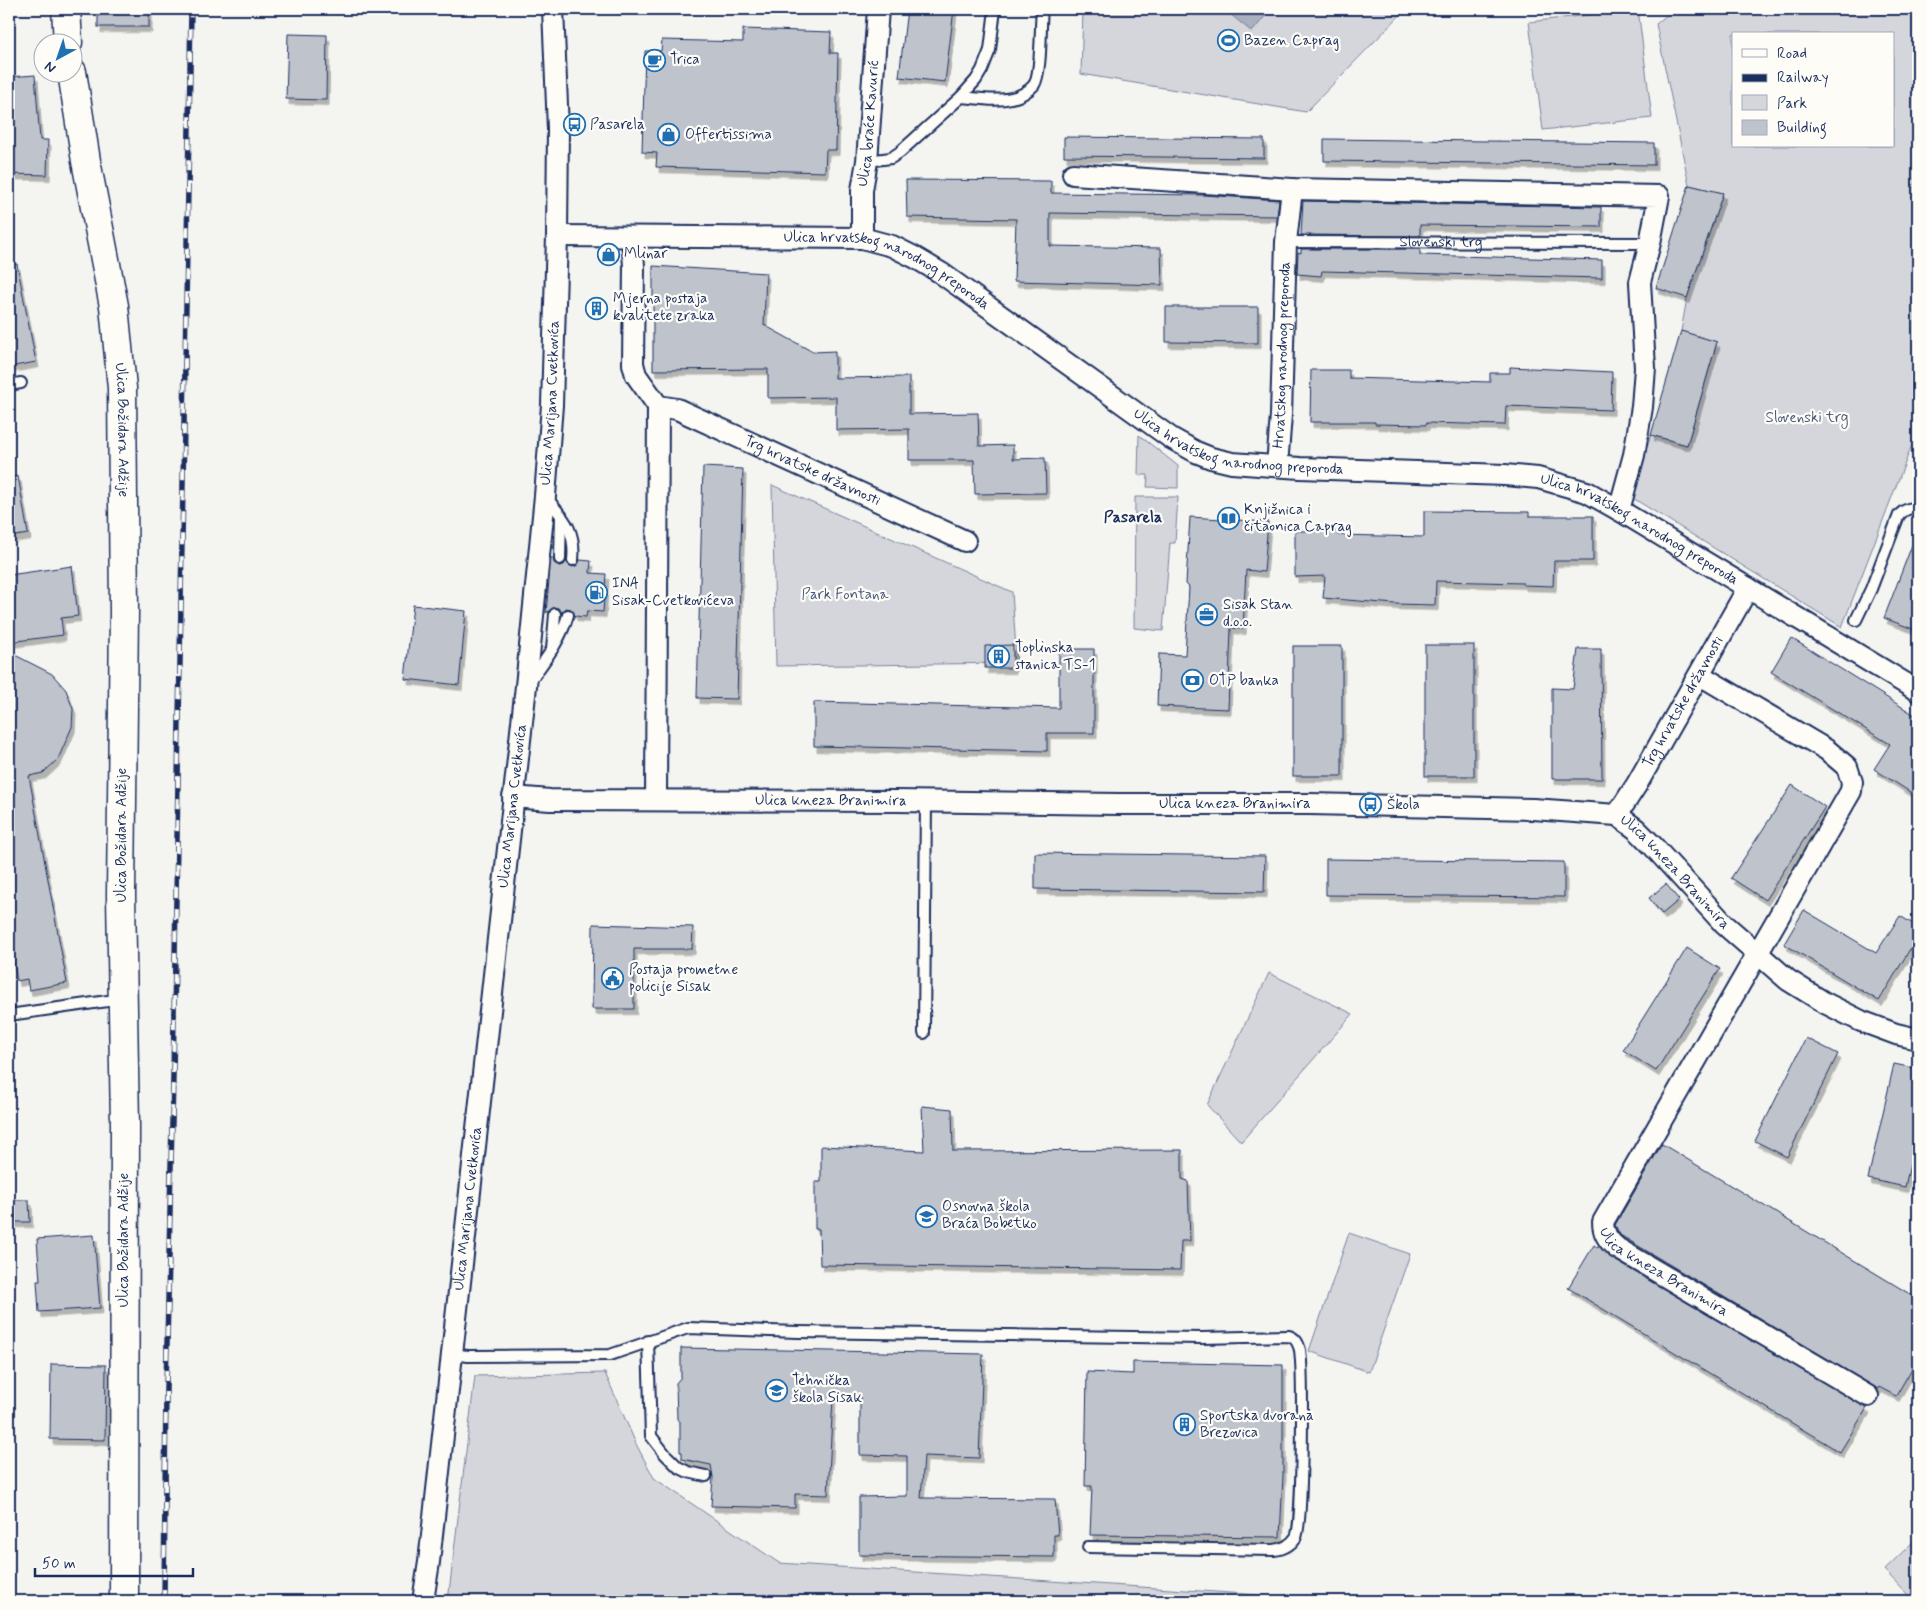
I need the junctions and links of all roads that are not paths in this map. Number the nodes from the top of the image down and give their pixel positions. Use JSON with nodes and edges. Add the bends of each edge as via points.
{"nodes":[{"id":1,"x":66,"y":9,"type":"edge"},
{"id":2,"x":554,"y":9,"type":"edge"},
{"id":3,"x":878,"y":9,"type":"edge"},
{"id":4,"x":995,"y":9,"type":"edge"},
{"id":5,"x":1042,"y":9,"type":"edge"},
{"id":6,"x":67,"y":32,"type":"edge"},
{"id":7,"x":74,"y":82,"type":"edge"},
{"id":8,"x":961,"y":98,"type":"junction"},
{"id":9,"x":866,"y":162,"type":"junction"},
{"id":10,"x":1074,"y":174,"type":"dead end"},
{"id":11,"x":1292,"y":189,"type":"junction"},
{"id":12,"x":557,"y":236,"type":"junction"},
{"id":13,"x":632,"y":237,"type":"junction"},
{"id":14,"x":862,"y":238,"type":"junction"},
{"id":15,"x":1286,"y":242,"type":"junction"},
{"id":16,"x":1650,"y":244,"type":"junction"},
{"id":17,"x":21,"y":383,"type":"dead end"},
{"id":18,"x":9,"y":386,"type":"edge"},
{"id":19,"x":658,"y":406,"type":"junction"},
{"id":20,"x":1277,"y":466,"type":"junction"},
{"id":21,"x":545,"y":496,"type":"junction"},
{"id":22,"x":1918,"y":508,"type":"edge"},
{"id":23,"x":1619,"y":510,"type":"junction"},
{"id":24,"x":561,"y":515,"type":"junction"},
{"id":25,"x":965,"y":541,"type":"dead end"},
{"id":26,"x":560,"y":559,"type":"dead end"},
{"id":27,"x":573,"y":560,"type":"dead end"},
{"id":28,"x":1748,"y":588,"type":"junction"},
{"id":29,"x":555,"y":614,"type":"dead end"},
{"id":30,"x":568,"y":615,"type":"dead end"},
{"id":31,"x":1856,"y":620,"type":"dead end"},
{"id":32,"x":552,"y":650,"type":"junction"},
{"id":33,"x":1700,"y":675,"type":"junction"},
{"id":34,"x":526,"y":686,"type":"junction"},
{"id":35,"x":1918,"y":691,"type":"edge"},
{"id":36,"x":513,"y":797,"type":"junction"},
{"id":37,"x":656,"y":799,"type":"junction"},
{"id":38,"x":926,"y":801,"type":"junction"},
{"id":39,"x":1617,"y":815,"type":"junction"},
{"id":40,"x":1756,"y":953,"type":"junction"},
{"id":41,"x":123,"y":999,"type":"junction"},
{"id":42,"x":9,"y":1015,"type":"edge"},
{"id":43,"x":924,"y":1033,"type":"dead end"},
{"id":44,"x":1918,"y":1039,"type":"edge"},
{"id":45,"x":648,"y":1341,"type":"junction"},
{"id":46,"x":451,"y":1354,"type":"junction"},
{"id":47,"x":1868,"y":1396,"type":"dead end"},
{"id":48,"x":706,"y":1476,"type":"dead end"},
{"id":49,"x":1088,"y":1547,"type":"dead end"},
{"id":50,"x":124,"y":1601,"type":"edge"},
{"id":51,"x":423,"y":1601,"type":"edge"}],
"edges":[{"from":1,"to":6,"type":"main road"},
{"from":2,"to":12,"type":"street","name":"Ulica Marijana Cvetkovića"},
{"from":3,"to":9,"type":"street","name":"Ulica braće Kavurić"},
{"from":4,"to":8,"type":"lane","via":[[987,60]]},
{"from":5,"to":8,"type":"lane","via":[[1038,75],[1033,85],[1025,93],[1012,98]]},
{"from":7,"to":41,"type":"main road","name":"Ulica Božidara Adžije","via":[[114,306],[122,388]]},
{"from":8,"to":9,"type":"lane","via":[[900,152],[891,158]]},
{"from":9,"to":14,"type":"street","name":"Ulica braće Kavurić","via":[[862,190]]},
{"from":10,"to":11,"type":"street"},
{"from":11,"to":15,"type":"street"},
{"from":11,"to":16,"type":"street","via":[[1659,196]]},
{"from":12,"to":13,"type":"street","name":"Ulica hrvatskog narodnog preporoda"},
{"from":12,"to":21,"type":"street","name":"Ulica Marijana Cvetkovića","via":[[552,405]]},
{"from":13,"to":14,"type":"street","name":"Ulica hrvatskog narodnog preporoda"},
{"from":13,"to":19,"type":"street","via":[[633,364],[636,375]]},
{"from":14,"to":20,"type":"street","name":"Ulica hrvatskog narodnog preporoda","via":[[892,246],[941,273],[1171,438],[1196,452],[1232,463]]},
{"from":15,"to":16,"type":"lane","name":"Slovenski trg"},
{"from":15,"to":20,"type":"street","name":"Hrvatskog narodnog preporoda"},
{"from":16,"to":23,"type":"street","via":[[1640,282],[1645,368],[1642,407],[1634,455]]},
{"from":17,"to":18,"type":"lane"},
{"from":19,"to":25,"type":"street","name":"Trg hrvatske državnosti","via":[[676,409]]},
{"from":19,"to":37,"type":"street"},
{"from":20,"to":23,"type":"street","name":"Ulica hrvatskog narodnog preporoda","via":[[1538,478],[1587,492]]},
{"from":21,"to":24,"type":"lane"},
{"from":21,"to":34,"type":"street","name":"Ulica Marijana Cvetkovića"},
{"from":22,"to":31,"type":"lane","via":[[1904,510],[1899,515]]},
{"from":23,"to":28,"type":"street","name":"Ulica hrvatskog narodnog preporoda"},
{"from":24,"to":26,"type":"lane"},
{"from":24,"to":27,"type":"lane","via":[[572,534]]},
{"from":28,"to":33,"type":"street","name":"Trg hrvatske državnosti"},
{"from":28,"to":35,"type":"street","name":"Ulica hrvatskog narodnog preporoda"},
{"from":29,"to":32,"type":"lane"},
{"from":30,"to":32,"type":"lane"},
{"from":32,"to":34,"type":"lane"},
{"from":33,"to":39,"type":"street","name":"Trg hrvatske državnosti"},
{"from":33,"to":40,"type":"street","name":"Ulica kneza Branimira","via":[[1827,750],[1847,767],[1852,782],[1851,791]]},
{"from":34,"to":36,"type":"street","name":"Ulica Marijana Cvetkovića"},
{"from":36,"to":37,"type":"street","name":"Ulica kneza Branimira"},
{"from":36,"to":46,"type":"street","name":"Ulica Marijana Cvetkovića"},
{"from":37,"to":38,"type":"street","name":"Ulica kneza Branimira"},
{"from":38,"to":39,"type":"street","name":"Ulica kneza Branimira","via":[[1310,804],[1533,809]]},
{"from":38,"to":43,"type":"lane"},
{"from":39,"to":40,"type":"street","name":"Ulica kneza Branimira","via":[[1636,829],[1725,926]]},
{"from":40,"to":44,"type":"street","name":"Ulica kneza Branimira","via":[[1788,980],[1825,1003],[1861,1021]]},
{"from":40,"to":47,"type":"street","name":"Ulica kneza Branimira","via":[[1603,1222],[1604,1231],[1617,1248]]},
{"from":41,"to":42,"type":"lane"},
{"from":41,"to":50,"type":"main road","name":"Ulica Božidara Adžije"},
{"from":45,"to":46,"type":"lane","via":[[610,1354]]},
{"from":45,"to":48,"type":"lane","via":[[651,1436],[678,1467]]},
{"from":45,"to":49,"type":"lane","via":[[688,1328],[1202,1338],[1289,1336],[1296,1340],[1300,1350],[1301,1383],[1300,1491],[1298,1532],[1291,1543],[1274,1550]]},
{"from":46,"to":51,"type":"street","name":"Ulica Marijana Cvetkovića"}]}
